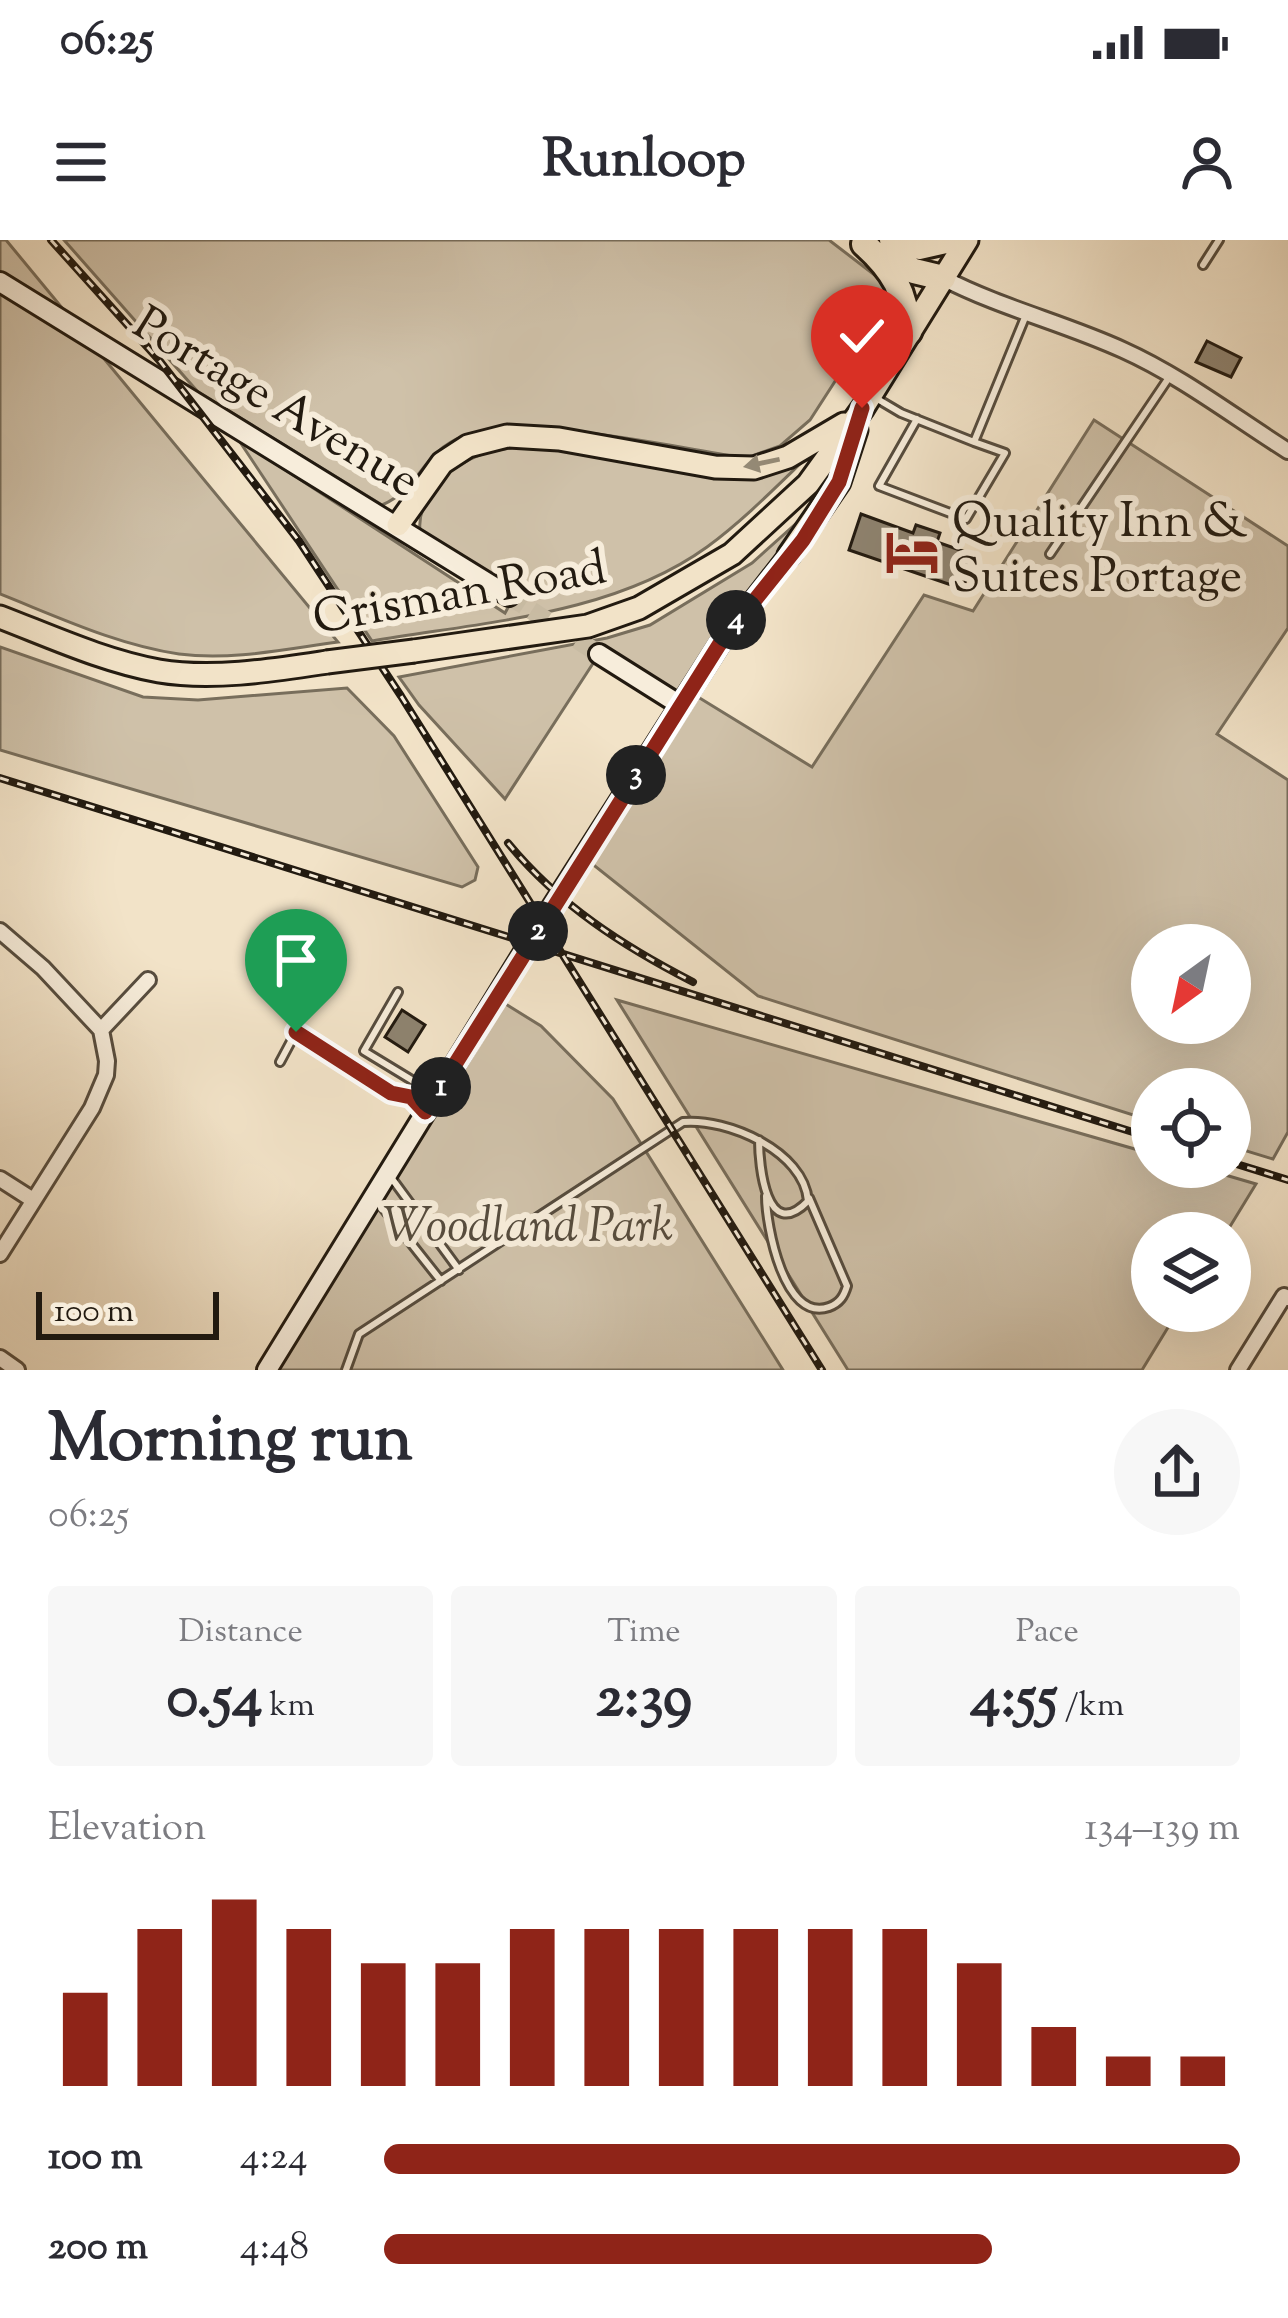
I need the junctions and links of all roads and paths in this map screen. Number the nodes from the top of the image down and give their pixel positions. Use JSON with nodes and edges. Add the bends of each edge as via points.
{"nodes":[{"id":1,"x":950,"y":240,"type":"edge"},
{"id":2,"x":967,"y":240,"type":"edge"},
{"id":3,"x":1219,"y":240,"type":"edge"},
{"id":4,"x":875,"y":241,"type":"edge"},
{"id":5,"x":1203,"y":265,"type":"dead end"},
{"id":6,"x":943,"y":278,"type":"junction"},
{"id":7,"x":0,"y":282,"type":"edge"},
{"id":8,"x":1026,"y":315,"type":"junction"},
{"id":9,"x":909,"y":332,"type":"junction"},
{"id":10,"x":1170,"y":376,"type":"junction"},
{"id":11,"x":867,"y":401,"type":"junction"},
{"id":12,"x":916,"y":419,"type":"junction"},
{"id":13,"x":974,"y":442,"type":"junction"},
{"id":14,"x":1288,"y":451,"type":"edge"},
{"id":15,"x":398,"y":525,"type":"junction"},
{"id":16,"x":1050,"y":554,"type":"dead end"},
{"id":17,"x":789,"y":555,"type":"joint"},
{"id":18,"x":509,"y":596,"type":"tunnel mouth"},
{"id":19,"x":0,"y":617,"type":"edge"},
{"id":20,"x":599,"y":654,"type":"tunnel mouth"},
{"id":21,"x":680,"y":706,"type":"junction"},
{"id":22,"x":0,"y":932,"type":"edge"},
{"id":23,"x":148,"y":980,"type":"dead end"},
{"id":24,"x":398,"y":992,"type":"dead end"},
{"id":25,"x":101,"y":1030,"type":"junction"},
{"id":26,"x":280,"y":1062,"type":"dead end"},
{"id":27,"x":430,"y":1104,"type":"junction"},
{"id":28,"x":759,"y":1140,"type":"junction"},
{"id":29,"x":388,"y":1173,"type":"junction"},
{"id":30,"x":0,"y":1179,"type":"edge"},
{"id":31,"x":766,"y":1195,"type":"junction"},
{"id":32,"x":808,"y":1195,"type":"junction"},
{"id":33,"x":374,"y":1196,"type":"junction"},
{"id":34,"x":33,"y":1200,"type":"junction"},
{"id":35,"x":0,"y":1254,"type":"edge"},
{"id":36,"x":459,"y":1270,"type":"junction"},
{"id":37,"x":441,"y":1282,"type":"junction"},
{"id":38,"x":1286,"y":1297,"type":"edge"},
{"id":39,"x":0,"y":1358,"type":"edge"},
{"id":40,"x":17,"y":1370,"type":"edge"},
{"id":41,"x":267,"y":1370,"type":"edge"},
{"id":42,"x":346,"y":1370,"type":"edge"},
{"id":43,"x":1238,"y":1370,"type":"edge"}],
"edges":[{"from":1,"to":4,"type":"highway","via":[[919,248]]},
{"from":2,"to":6,"type":"main road"},
{"from":3,"to":5,"type":"lane"},
{"from":4,"to":6,"type":"highway"},
{"from":4,"to":9,"type":"highway","via":[[900,285]]},
{"from":6,"to":8,"type":"street"},
{"from":6,"to":9,"type":"main road"},
{"from":7,"to":15,"type":"street","name":"Portage Avenue"},
{"from":8,"to":10,"type":"street"},
{"from":8,"to":13,"type":"lane"},
{"from":9,"to":11,"type":"main road"},
{"from":10,"to":14,"type":"street"},
{"from":10,"to":16,"type":"lane"},
{"from":11,"to":12,"type":"lane"},
{"from":11,"to":15,"type":"main road","one_way":true,"via":[[834,432],[754,468],[559,439],[507,436],[468,446],[442,463]]},
{"from":11,"to":17,"type":"main road","via":[[839,482]]},
{"from":11,"to":19,"type":"main road","name":"Crisman Road","bridge":true,"via":[[808,484],[732,554],[639,608],[588,626],[268,670],[163,672]]},
{"from":12,"to":13,"type":"lane"},
{"from":12,"to":13,"type":"lane","via":[[879,486],[966,519],[1005,453]]},
{"from":15,"to":18,"type":"street","name":"Portage Avenue"},
{"from":17,"to":21,"type":"street"},
{"from":20,"to":21,"type":"street"},
{"from":21,"to":27,"type":"street"},
{"from":22,"to":25,"type":"street"},
{"from":23,"to":25,"type":"street"},
{"from":24,"to":27,"type":"lane","via":[[364,1051]]},
{"from":25,"to":34,"type":"street","via":[[102,1090]]},
{"from":26,"to":27,"type":"lane","via":[[296,1032],[391,1093]]},
{"from":27,"to":29,"type":"street"},
{"from":28,"to":31,"type":"lane"},
{"from":28,"to":32,"type":"lane"},
{"from":28,"to":36,"type":"lane","via":[[683,1122]]},
{"from":29,"to":33,"type":"street"},
{"from":29,"to":36,"type":"lane"},
{"from":30,"to":34,"type":"street"},
{"from":31,"to":32,"type":"lane","via":[[793,1213]]},
{"from":31,"to":32,"type":"lane","via":[[778,1263],[802,1302],[823,1309],[847,1286]]},
{"from":33,"to":37,"type":"lane"},
{"from":33,"to":41,"type":"street"},
{"from":34,"to":35,"type":"street"},
{"from":36,"to":37,"type":"lane"},
{"from":37,"to":42,"type":"lane","via":[[359,1334]]},
{"from":38,"to":43,"type":"street"},
{"from":39,"to":40,"type":"street"}]}
